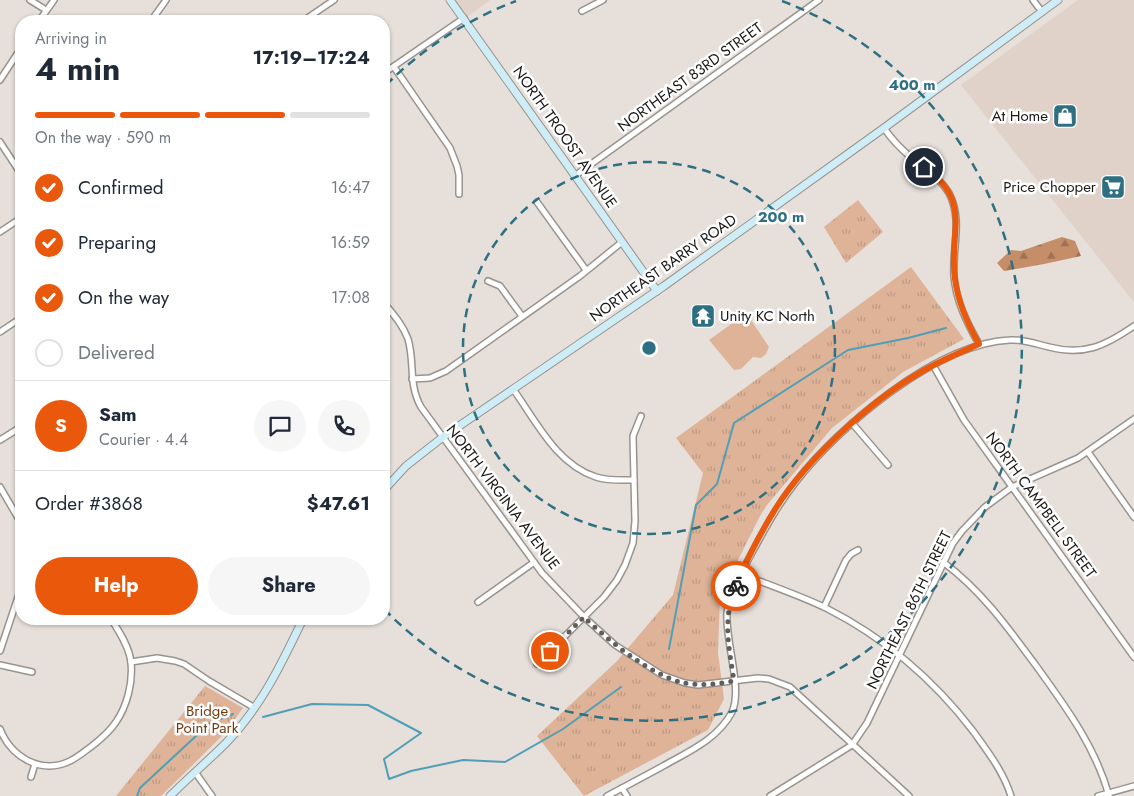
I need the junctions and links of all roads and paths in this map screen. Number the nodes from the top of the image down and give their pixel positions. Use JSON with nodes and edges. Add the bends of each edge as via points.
{"nodes":[{"id":1,"x":30,"y":0,"type":"edge"},
{"id":2,"x":54,"y":0,"type":"edge"},
{"id":3,"x":166,"y":0,"type":"edge"},
{"id":4,"x":334,"y":0,"type":"edge"},
{"id":5,"x":450,"y":0,"type":"edge"},
{"id":6,"x":604,"y":0,"type":"edge"},
{"id":7,"x":819,"y":0,"type":"edge"},
{"id":8,"x":1033,"y":0,"type":"edge"},
{"id":9,"x":1058,"y":0,"type":"edge"},
{"id":10,"x":46,"y":10,"type":"junction"},
{"id":11,"x":582,"y":11,"type":"dead end"},
{"id":12,"x":1042,"y":12,"type":"junction"},
{"id":13,"x":43,"y":15,"type":"edge"},
{"id":14,"x":155,"y":15,"type":"edge"},
{"id":15,"x":312,"y":15,"type":"edge"},
{"id":16,"x":464,"y":18,"type":"junction"},
{"id":17,"x":15,"y":57,"type":"edge"},
{"id":18,"x":394,"y":66,"type":"junction"},
{"id":19,"x":390,"y":69,"type":"edge"},
{"id":20,"x":0,"y":80,"type":"edge"},
{"id":21,"x":884,"y":128,"type":"junction"},
{"id":22,"x":0,"y":142,"type":"edge"},
{"id":23,"x":15,"y":165,"type":"edge"},
{"id":24,"x":576,"y":175,"type":"junction"},
{"id":25,"x":459,"y":194,"type":"dead end"},
{"id":26,"x":537,"y":202,"type":"dead end"},
{"id":27,"x":15,"y":222,"type":"edge"},
{"id":28,"x":0,"y":232,"type":"edge"},
{"id":29,"x":622,"y":242,"type":"junction"},
{"id":30,"x":586,"y":270,"type":"junction"},
{"id":31,"x":488,"y":281,"type":"dead end"},
{"id":32,"x":657,"y":291,"type":"junction"},
{"id":33,"x":390,"y":311,"type":"edge"},
{"id":34,"x":522,"y":316,"type":"junction"},
{"id":35,"x":15,"y":322,"type":"edge"},
{"id":36,"x":1134,"y":326,"type":"edge"},
{"id":37,"x":0,"y":332,"type":"edge"},
{"id":38,"x":979,"y":344,"type":"junction"},
{"id":39,"x":933,"y":365,"type":"junction"},
{"id":40,"x":412,"y":379,"type":"junction"},
{"id":41,"x":513,"y":389,"type":"junction"},
{"id":42,"x":641,"y":416,"type":"dead end"},
{"id":43,"x":1134,"y":419,"type":"edge"},
{"id":44,"x":852,"y":423,"type":"junction"},
{"id":45,"x":15,"y":431,"type":"edge"},
{"id":46,"x":443,"y":437,"type":"junction"},
{"id":47,"x":0,"y":440,"type":"edge"},
{"id":48,"x":1088,"y":452,"type":"junction"},
{"id":49,"x":888,"y":465,"type":"dead end"},
{"id":50,"x":634,"y":480,"type":"junction"},
{"id":51,"x":390,"y":483,"type":"edge"},
{"id":52,"x":1012,"y":486,"type":"junction"},
{"id":53,"x":0,"y":487,"type":"edge"},
{"id":54,"x":15,"y":513,"type":"edge"},
{"id":55,"x":1134,"y":516,"type":"edge"},
{"id":56,"x":858,"y":550,"type":"dead end"},
{"id":57,"x":944,"y":562,"type":"junction"},
{"id":58,"x":534,"y":563,"type":"junction"},
{"id":59,"x":741,"y":574,"type":"junction"},
{"id":60,"x":478,"y":602,"type":"dead end"},
{"id":61,"x":15,"y":606,"type":"edge"},
{"id":62,"x":824,"y":607,"type":"junction"},
{"id":63,"x":584,"y":617,"type":"junction"},
{"id":64,"x":114,"y":625,"type":"edge"},
{"id":65,"x":300,"y":625,"type":"edge"},
{"id":66,"x":0,"y":651,"type":"edge"},
{"id":67,"x":899,"y":656,"type":"junction"},
{"id":68,"x":1134,"y":657,"type":"edge"},
{"id":69,"x":132,"y":662,"type":"junction"},
{"id":70,"x":537,"y":664,"type":"dead end"},
{"id":71,"x":0,"y":665,"type":"edge"},
{"id":72,"x":32,"y":672,"type":"dead end"},
{"id":73,"x":734,"y":681,"type":"junction"},
{"id":74,"x":255,"y":708,"type":"junction"},
{"id":75,"x":0,"y":729,"type":"edge"},
{"id":76,"x":852,"y":745,"type":"junction"},
{"id":77,"x":35,"y":764,"type":"junction"},
{"id":78,"x":195,"y":772,"type":"junction"},
{"id":79,"x":31,"y":777,"type":"dead end"},
{"id":80,"x":1134,"y":786,"type":"edge"},
{"id":81,"x":622,"y":788,"type":"junction"},
{"id":82,"x":1109,"y":795,"type":"edge"},
{"id":83,"x":170,"y":796,"type":"edge"},
{"id":84,"x":212,"y":796,"type":"edge"},
{"id":85,"x":607,"y":796,"type":"edge"},
{"id":86,"x":627,"y":796,"type":"edge"},
{"id":87,"x":770,"y":796,"type":"edge"},
{"id":88,"x":909,"y":796,"type":"edge"},
{"id":89,"x":1011,"y":796,"type":"edge"},
{"id":90,"x":1098,"y":796,"type":"edge"}],
"edges":[{"from":1,"to":10,"type":"street"},
{"from":2,"to":10,"type":"street"},
{"from":3,"to":14,"type":"street"},
{"from":4,"to":15,"type":"street"},
{"from":5,"to":16,"type":"main road","name":"NORTH TROOST AVENUE"},
{"from":6,"to":11,"type":"street"},
{"from":7,"to":24,"type":"street","name":"NORTHEAST 83RD STREET"},
{"from":8,"to":12,"type":"street"},
{"from":9,"to":12,"type":"main road","name":"NORTHEAST BARRY ROAD"},
{"from":10,"to":13,"type":"street"},
{"from":12,"to":21,"type":"main road","name":"NORTHEAST BARRY ROAD"},
{"from":16,"to":18,"type":"street"},
{"from":16,"to":24,"type":"main road","name":"NORTH TROOST AVENUE"},
{"from":17,"to":20,"type":"street"},
{"from":18,"to":19,"type":"street"},
{"from":18,"to":25,"type":"street","via":[[450,148],[459,175]]},
{"from":21,"to":32,"type":"main road","name":"NORTHEAST BARRY ROAD"},
{"from":21,"to":38,"type":"street","via":[[903,151],[940,181],[948,192],[956,211],[954,277],[958,298]]},
{"from":22,"to":23,"type":"street"},
{"from":24,"to":29,"type":"main road","name":"NORTH TROOST AVENUE"},
{"from":26,"to":30,"type":"street"},
{"from":27,"to":28,"type":"street"},
{"from":29,"to":30,"type":"street"},
{"from":29,"to":32,"type":"main road","name":"NORTH TROOST AVENUE"},
{"from":30,"to":34,"type":"street"},
{"from":31,"to":34,"type":"street","via":[[500,286]]},
{"from":32,"to":41,"type":"main road","name":"NORTHEAST BARRY ROAD"},
{"from":33,"to":40,"type":"street","name":"NORTH VIRGINIA AVENUE","via":[[405,332]]},
{"from":34,"to":40,"type":"street","via":[[446,370],[430,378]]},
{"from":35,"to":37,"type":"street"},
{"from":36,"to":38,"type":"street","via":[[1105,344],[1079,351],[1065,351],[1026,341]]},
{"from":38,"to":39,"type":"street"},
{"from":39,"to":44,"type":"street","via":[[895,389]]},
{"from":39,"to":52,"type":"street","name":"NORTH CAMPBELL STREET","via":[[964,420]]},
{"from":40,"to":46,"type":"street","name":"NORTH VIRGINIA AVENUE","via":[[417,399]]},
{"from":41,"to":46,"type":"main road","name":"NORTHEAST BARRY ROAD"},
{"from":41,"to":50,"type":"street","via":[[568,462],[597,477]]},
{"from":42,"to":50,"type":"street","via":[[633,436]]},
{"from":43,"to":48,"type":"street","name":"NORTHEAST 86TH STREET"},
{"from":44,"to":49,"type":"street"},
{"from":44,"to":59,"type":"street","via":[[803,474],[777,507]]},
{"from":45,"to":47,"type":"street"},
{"from":46,"to":51,"type":"main road","name":"NORTHEAST BARRY ROAD","via":[[406,466]]},
{"from":46,"to":58,"type":"street","name":"NORTH VIRGINIA AVENUE"},
{"from":48,"to":52,"type":"street","name":"NORTHEAST 86TH STREET"},
{"from":48,"to":55,"type":"street"},
{"from":50,"to":63,"type":"street","via":[[635,521],[630,554],[611,589]]},
{"from":52,"to":57,"type":"street","name":"NORTHEAST 86TH STREET","via":[[962,531]]},
{"from":52,"to":68,"type":"street","name":"NORTH CAMPBELL STREET"},
{"from":53,"to":54,"type":"street"},
{"from":56,"to":62,"type":"street","via":[[846,560]]},
{"from":57,"to":67,"type":"street","name":"NORTHEAST 86TH STREET"},
{"from":57,"to":82,"type":"street","via":[[994,610],[1069,712],[1088,743]]},
{"from":58,"to":60,"type":"street"},
{"from":58,"to":63,"type":"street","name":"NORTH VIRGINIA AVENUE"},
{"from":59,"to":62,"type":"street"},
{"from":59,"to":73,"type":"street","via":[[727,613]]},
{"from":61,"to":66,"type":"street"},
{"from":62,"to":67,"type":"street"},
{"from":63,"to":70,"type":"street"},
{"from":63,"to":73,"type":"street","name":"NORTH VIRGINIA AVENUE","via":[[615,645],[662,675],[698,685]]},
{"from":64,"to":69,"type":"street"},
{"from":65,"to":74,"type":"main road","via":[[280,669]]},
{"from":67,"to":76,"type":"street","name":"NORTHEAST 86TH STREET","via":[[867,723]]},
{"from":67,"to":89,"type":"street","via":[[937,689],[964,720],[999,768]]},
{"from":69,"to":74,"type":"street","via":[[157,658],[184,664]]},
{"from":69,"to":77,"type":"street","via":[[126,702],[107,733],[70,761],[53,766]]},
{"from":71,"to":72,"type":"street"},
{"from":73,"to":76,"type":"street","name":"NORTH VIRGINIA AVENUE","via":[[769,679],[790,687]]},
{"from":73,"to":81,"type":"street","via":[[735,702],[721,728],[698,746]]},
{"from":74,"to":78,"type":"main road","via":[[227,742]]},
{"from":75,"to":77,"type":"street","via":[[10,748]]},
{"from":76,"to":87,"type":"street","name":"NORTHEAST 86TH STREET"},
{"from":76,"to":88,"type":"street","name":"NORTH VIRGINIA AVENUE"},
{"from":77,"to":79,"type":"street"},
{"from":78,"to":83,"type":"main road"},
{"from":78,"to":84,"type":"street"},
{"from":80,"to":82,"type":"street"},
{"from":81,"to":85,"type":"street"},
{"from":81,"to":86,"type":"street"},
{"from":82,"to":90,"type":"street"}]}
